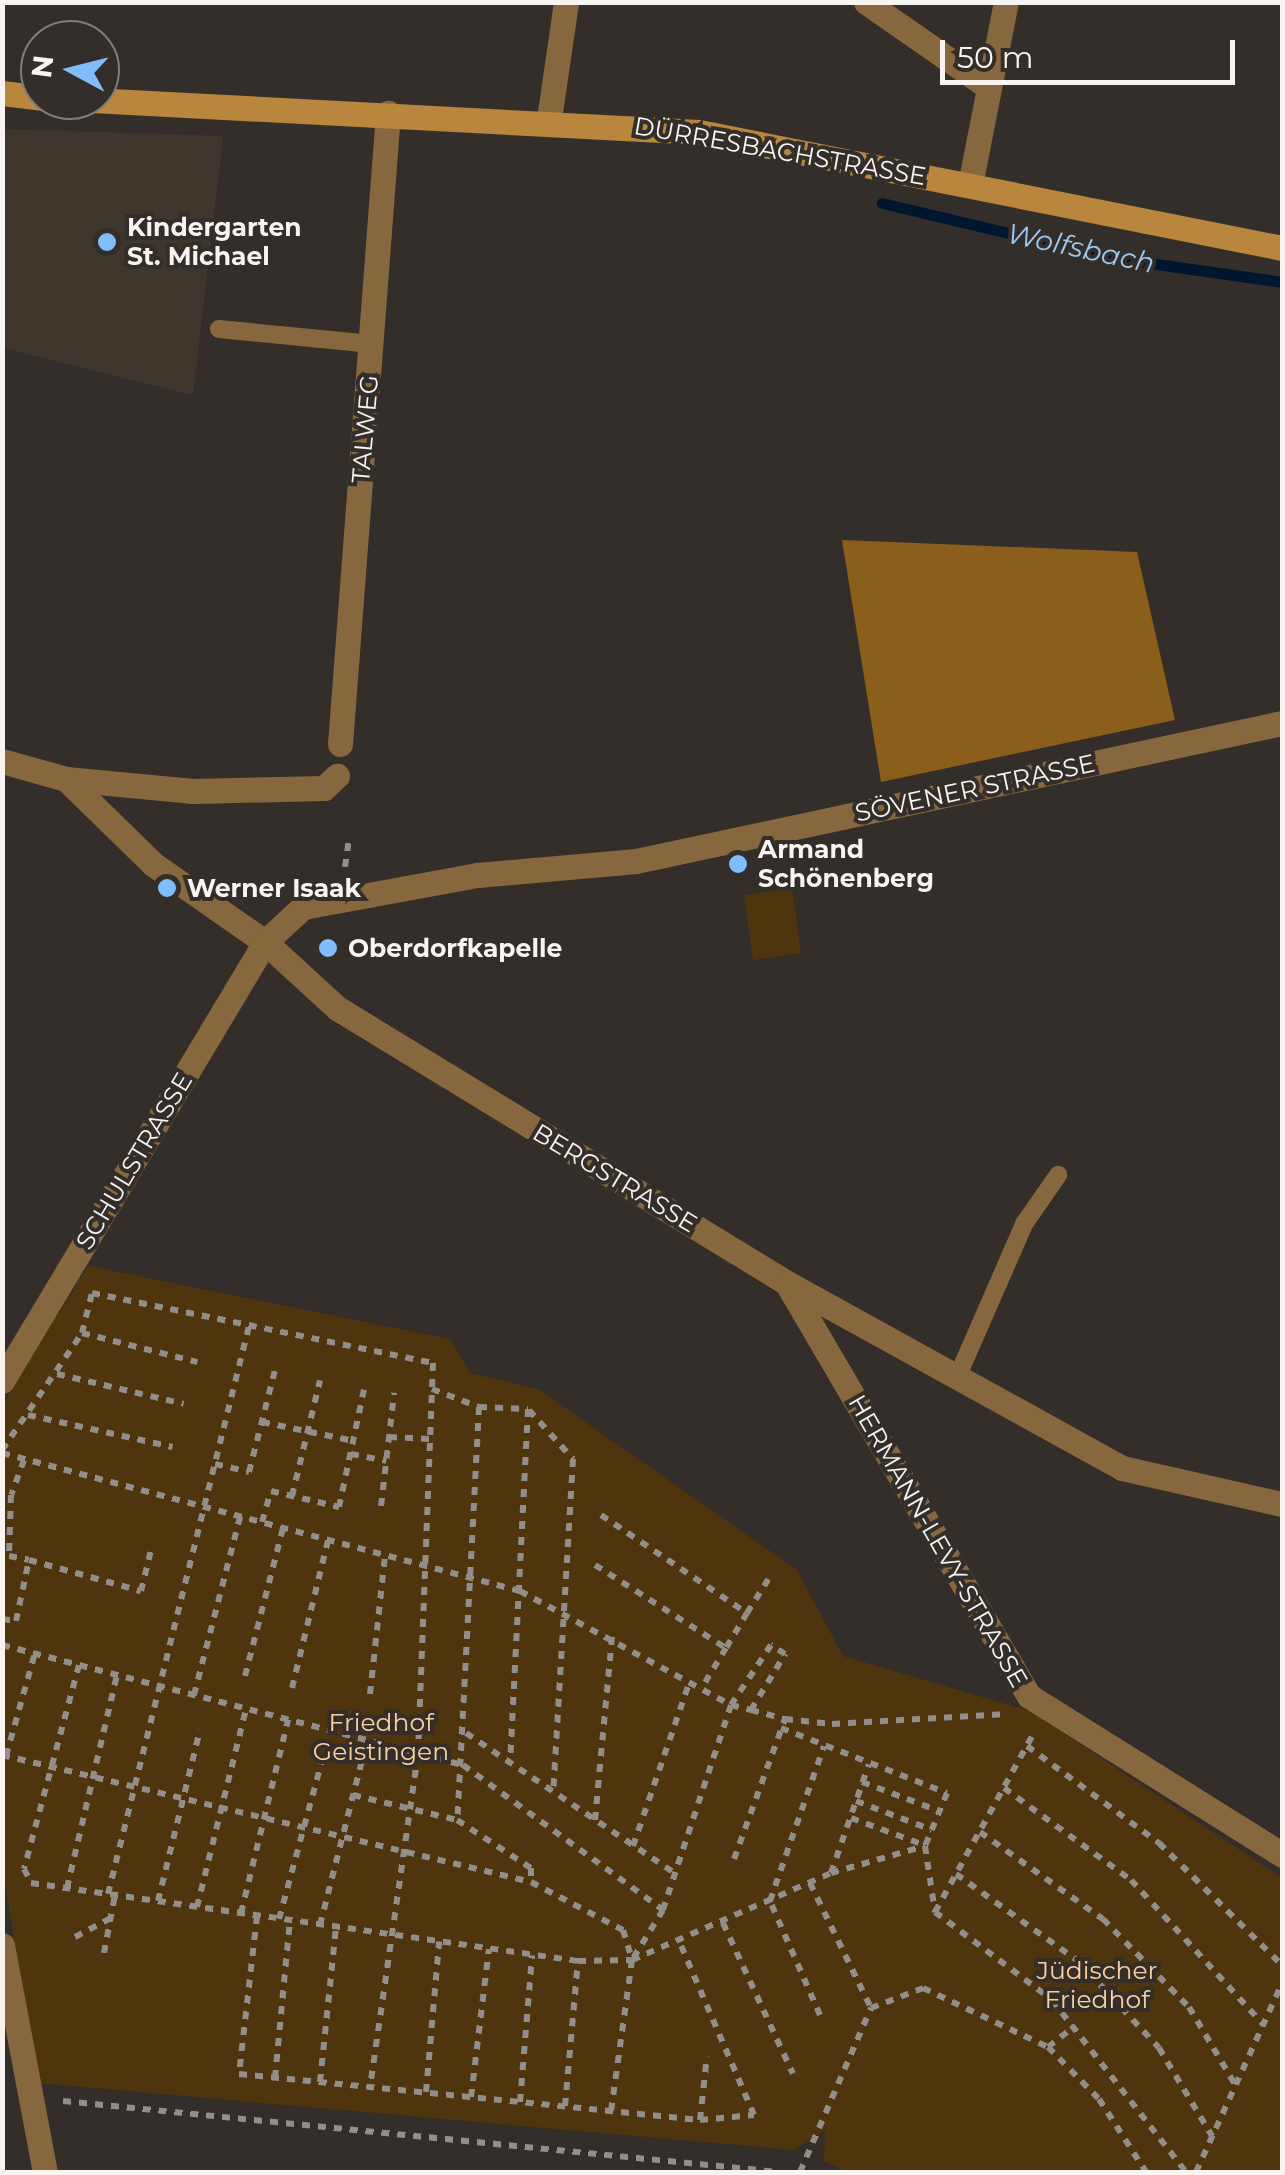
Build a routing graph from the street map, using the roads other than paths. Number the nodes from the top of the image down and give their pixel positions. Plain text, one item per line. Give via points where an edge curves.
1 (566, 2) edge
2 (866, 2) edge
3 (1006, 2) edge
4 (984, 84) junction
5 (120, 101) edge
6 (388, 113) junction
7 (549, 119) junction
8 (970, 185) junction
9 (1282, 248) edge
10 (218, 328) dead end
11 (372, 344) junction
12 (1282, 722) edge
13 (340, 744) dead end
14 (2, 761) edge
15 (337, 776) dead end
16 (66, 779) junction
17 (266, 942) junction
18 (1058, 1176) dead end
19 (787, 1283) junction
20 (2, 1380) edge
21 (956, 1380) junction
22 (1282, 1504) edge
23 (1282, 1855) edge
24 (2, 1945) edge
25 (44, 2172) edge

1 - 7 street
2 - 4 street
3 - 4 street
4 - 8 street
5 - 6 main road, DÜRRESBACHSTRASSE
6 - 7 main road, DÜRRESBACHSTRASSE
6 - 11 street, TALWEG
7 - 8 main road, DÜRRESBACHSTRASSE via 698,132
8 - 9 main road, DÜRRESBACHSTRASSE
10 - 11 lane
11 - 13 street, TALWEG
12 - 17 street, SÖVENER STRASSE via 636,861 342,896 304,907
14 - 16 street, BERGSTRASSE
15 - 16 street via 324,788 193,790
16 - 17 street, BERGSTRASSE via 153,864
17 - 19 street, BERGSTRASSE via 337,1008
17 - 20 street, SCHULSTRASSE
18 - 21 lane via 1024,1224
19 - 21 street, BERGSTRASSE
19 - 23 street, HERMANN-LEVY-STRASSE via 1029,1696
21 - 22 street, BERGSTRASSE via 1122,1468
24 - 25 street

